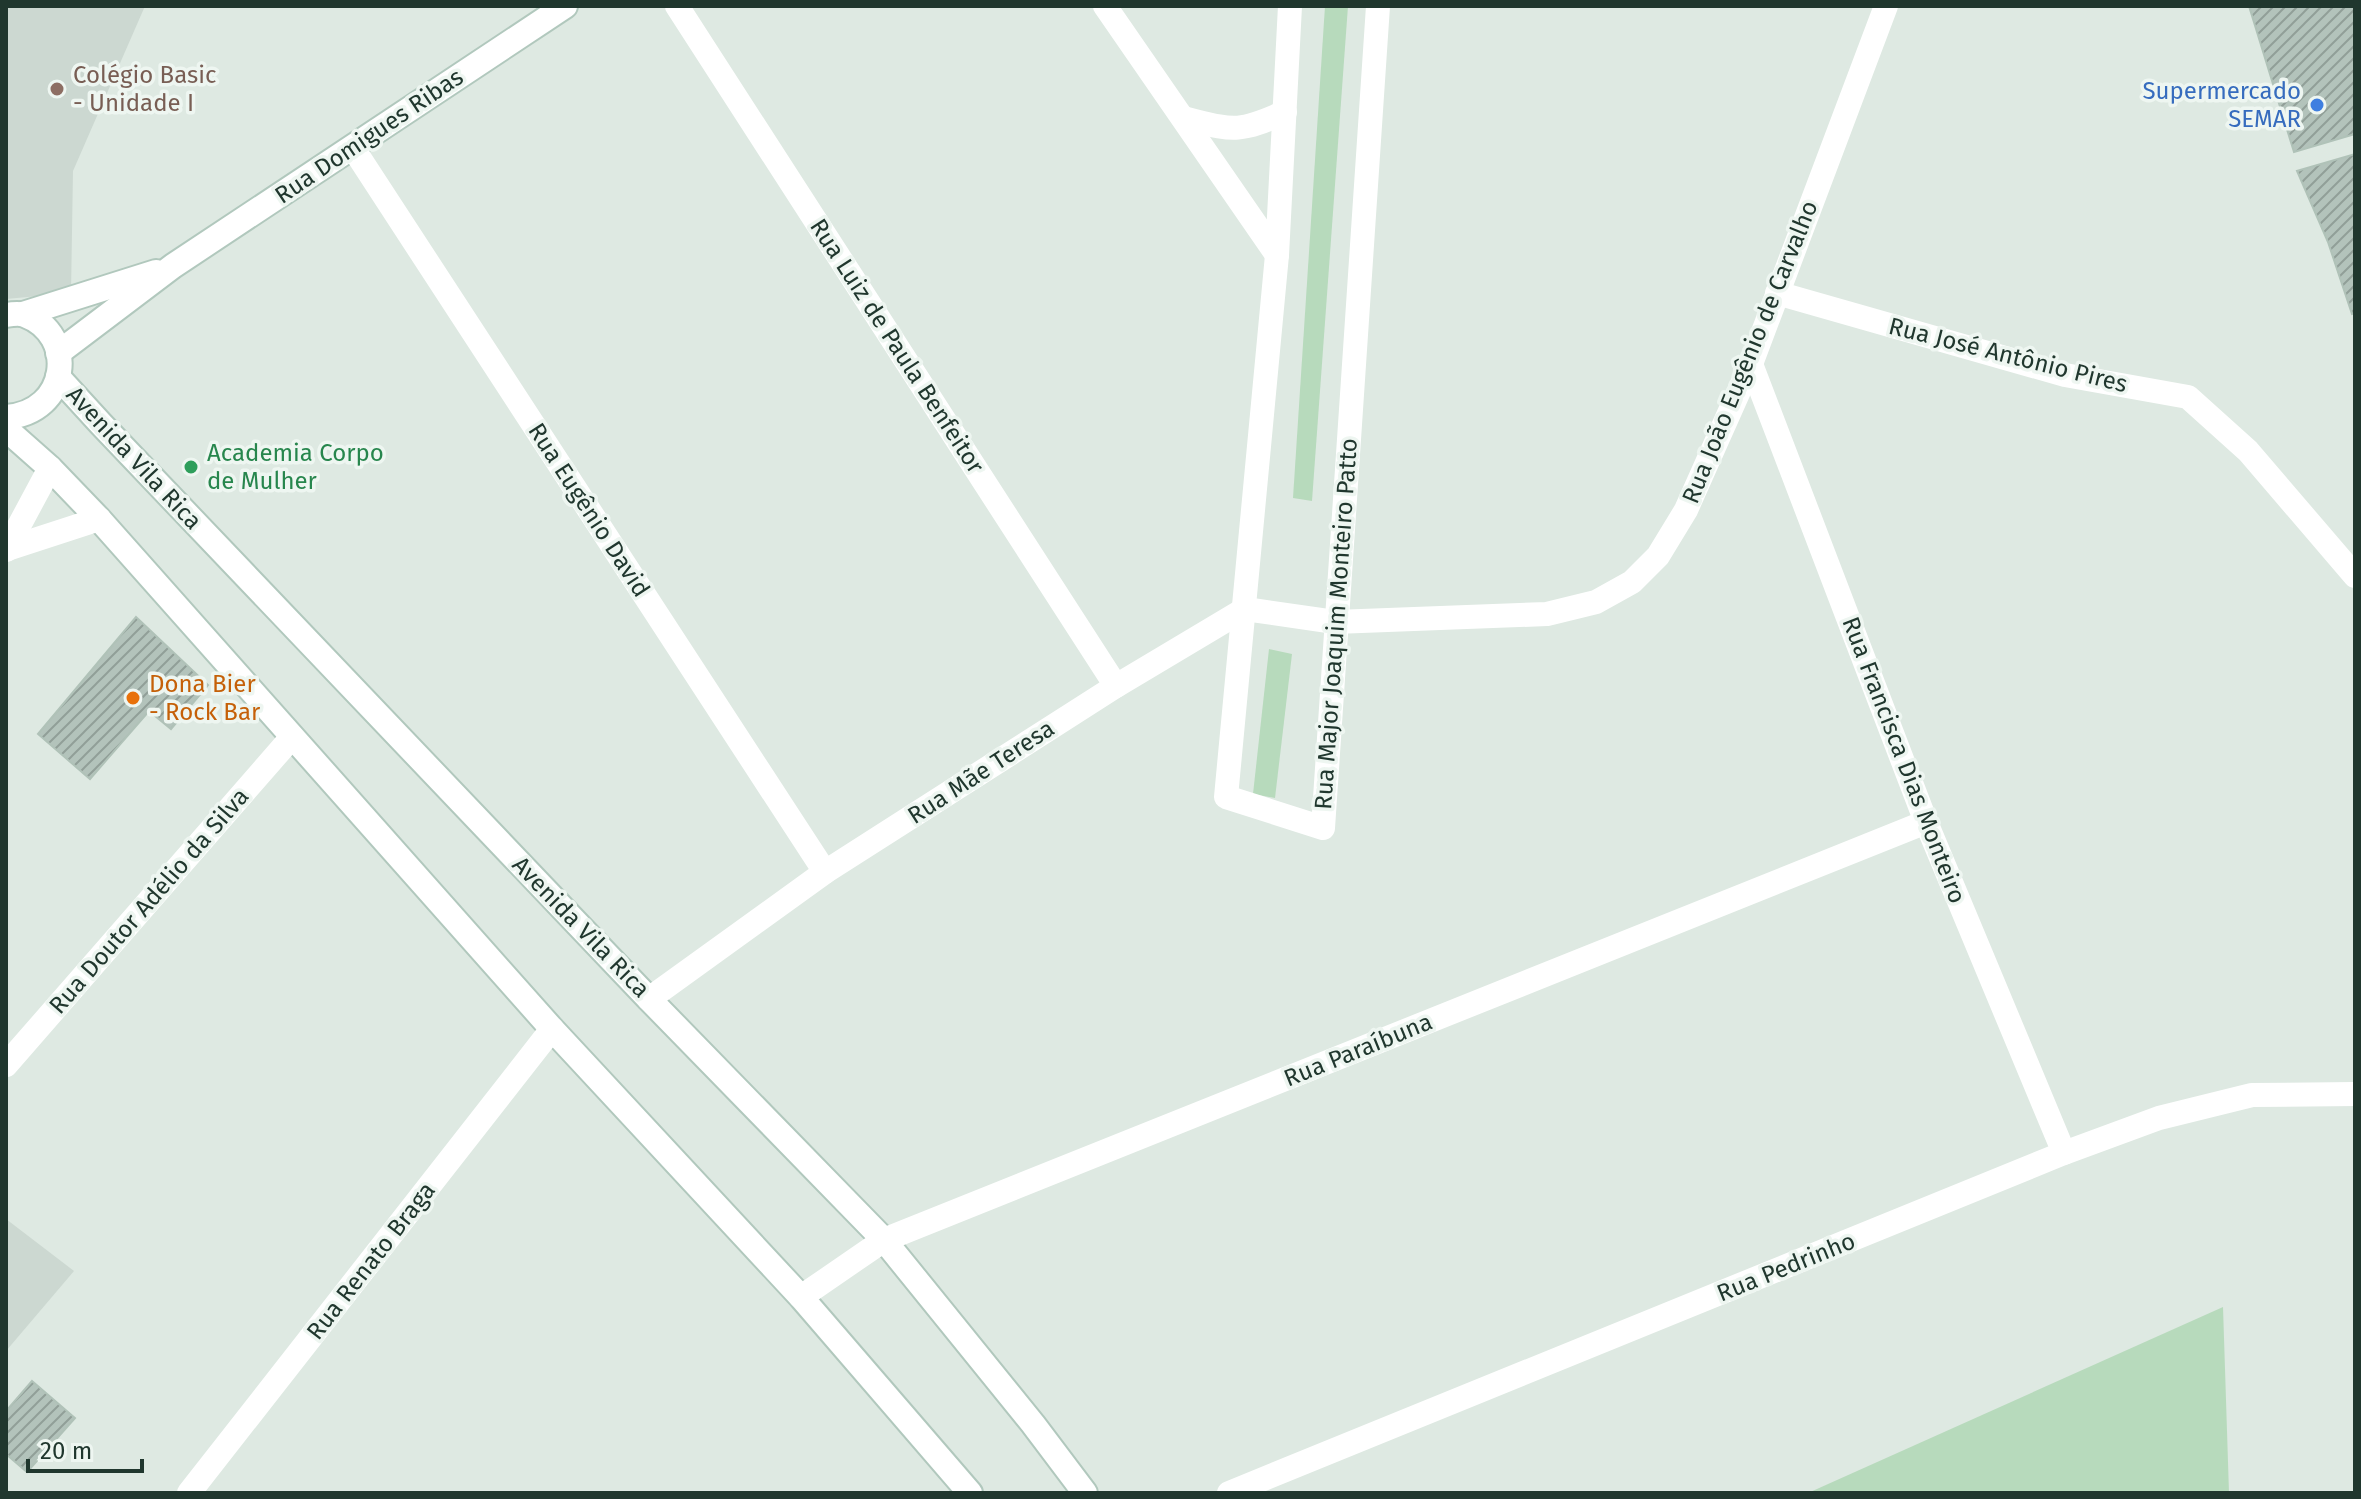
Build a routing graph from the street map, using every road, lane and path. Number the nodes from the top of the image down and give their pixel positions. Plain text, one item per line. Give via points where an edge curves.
1 (565, 6) edge
2 (677, 6) edge
3 (1105, 6) edge
4 (1290, 6) edge
5 (1378, 6) edge
6 (1886, 6) edge
7 (1285, 112) junction
8 (1183, 118) junction
9 (353, 148) junction
10 (1277, 255) junction
11 (173, 266) junction
12 (1777, 293) junction
13 (15, 314) edge
14 (1751, 364) junction
15 (58, 365) junction
16 (6, 417) edge
17 (6, 429) edge
18 (50, 468) junction
19 (99, 519) junction
20 (7, 550) edge
21 (2355, 576) edge
22 (1245, 609) junction
23 (1335, 622) junction
24 (1116, 686) junction
25 (292, 737) junction
26 (1926, 822) junction
27 (825, 872) junction
28 (649, 999) junction
29 (552, 1029) junction
30 (6, 1065) edge
31 (2355, 1094) edge
32 (2064, 1153) junction
33 (884, 1240) junction
34 (801, 1297) junction
35 (189, 1493) edge
36 (970, 1493) edge
37 (1085, 1493) edge
38 (1229, 1493) edge

1 - 9 street, Rua Domigues Ribas
2 - 24 street, Rua Luiz de Paula Benfeitor
3 - 8 street
4 - 7 street, Rua Major Joaquim Monteiro Patto
5 - 23 street, Rua Major Joaquim Monteiro Patto
6 - 12 street, Rua João Eugênio de Carvalho
7 - 8 street via 1231,130
7 - 10 street, Rua Major Joaquim Monteiro Patto
8 - 10 street
9 - 11 street, Rua Domigues Ribas
9 - 27 street, Rua Eugênio David
10 - 22 street, Rua Major Joaquim Monteiro Patto
11 - 13 street, Rua Domigues Ribas
11 - 15 street, Rua Domigues Ribas via 91,330
12 - 14 street, Rua João Eugênio de Carvalho
12 - 21 street, Rua José Antônio Pires via 2065,375 2188,397 2248,451
13 - 15 street, Avenida Vila Rica via 42,326 53,338
14 - 23 street, Rua João Eugênio de Carvalho via 1686,510 1658,556 1632,582 1596,602 1547,614
14 - 26 street, Rua Francisca Dias Monteiro
15 - 16 street, Avenida Vila Rica via 53,391 44,403 32,412
15 - 28 street, Avenida Vila Rica via 101,424
17 - 18 street
18 - 19 street
18 - 20 street
19 - 20 street
19 - 25 street
22 - 23 street
22 - 23 street, Rua Major Joaquim Monteiro Patto via 1226,797 1323,828
22 - 24 street, Rua Mãe Teresa
24 - 27 street, Rua Mãe Teresa
25 - 29 street
25 - 30 street, Rua Doutor Adélio da Silva
26 - 32 street, Rua Francisca Dias Monteiro
26 - 33 street, Rua Paraíbuna
27 - 28 street, Rua Mãe Teresa
28 - 33 street, Avenida Vila Rica
29 - 34 street
29 - 35 street, Rua Renato Braga
31 - 32 street, Rua Pedrinho via 2252,1095 2159,1118
32 - 38 street, Rua Pedrinho
33 - 34 street, Rua Paraíbuna
33 - 37 street, Avenida Vila Rica
34 - 36 street

